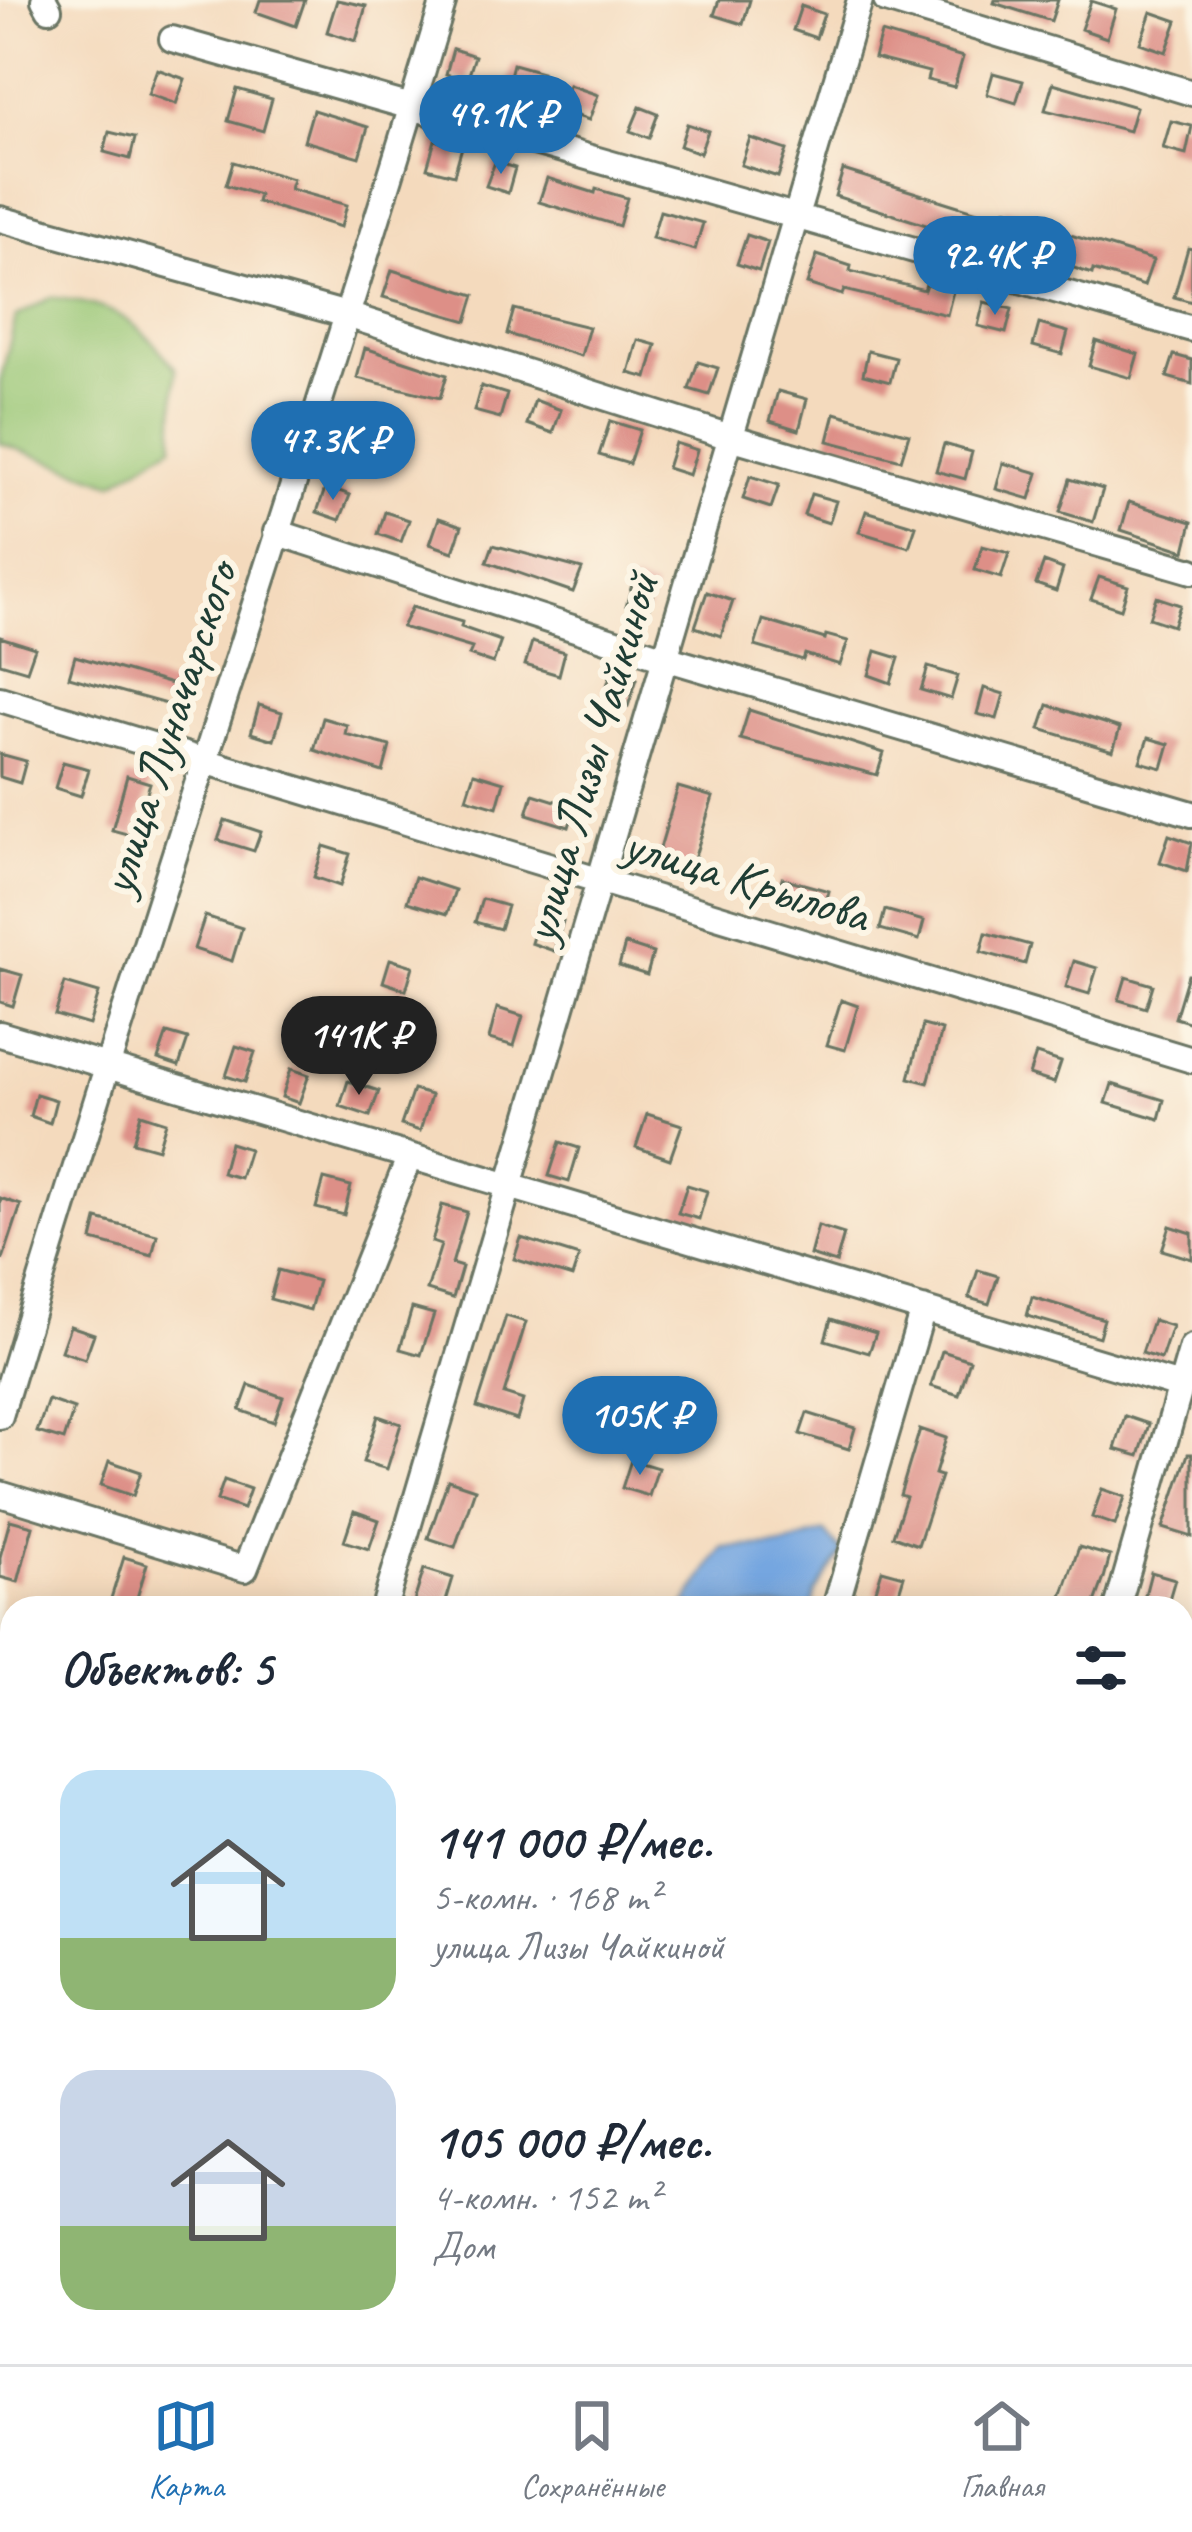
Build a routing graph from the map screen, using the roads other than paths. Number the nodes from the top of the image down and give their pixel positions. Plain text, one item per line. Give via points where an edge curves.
1 (444, 0) edge
2 (860, 0) edge
3 (886, 0) edge
4 (172, 39) dead end
5 (1192, 93) edge
6 (411, 108) junction
7 (796, 214) junction
8 (0, 219) edge
9 (347, 314) junction
10 (1192, 329) edge
11 (730, 437) junction
12 (277, 532) junction
13 (1192, 571) edge
14 (665, 658) junction
15 (0, 699) edge
16 (202, 760) junction
17 (1192, 814) edge
18 (599, 880) junction
19 (0, 1034) edge
20 (1192, 1060) edge
21 (108, 1066) junction
22 (409, 1158) junction
23 (508, 1189) junction
24 (923, 1309) junction
25 (1192, 1347) edge
26 (6, 1372) edge
27 (1180, 1386) junction
28 (0, 1416) edge
29 (0, 1494) edge
30 (388, 1596) edge
31 (839, 1596) edge
32 (1120, 1596) edge

1 - 6 street, улица Луначарского
2 - 7 street, улица Лизы Чайкиной
3 - 5 street
4 - 6 street
6 - 7 street
6 - 9 street, улица Луначарского
7 - 10 street
7 - 11 street, улица Лизы Чайкиной
8 - 9 street
9 - 11 street
9 - 12 street, улица Луначарского
11 - 13 street
11 - 14 street, улица Лизы Чайкиной
12 - 14 street
12 - 16 street, улица Луначарского
14 - 17 street
14 - 18 street, улица Лизы Чайкиной
15 - 16 street, улица Крылова
16 - 18 street, улица Крылова
16 - 21 street, улица Луначарского
18 - 20 street, улица Крылова
18 - 23 street, улица Лизы Чайкиной
19 - 21 street
21 - 22 street
21 - 26 street, улица Луначарского
22 - 23 street
22 - 29 street via 245,1569
23 - 24 street
23 - 30 street, улица Лизы Чайкиной
24 - 27 street
24 - 31 street
25 - 27 street
26 - 28 street, улица Луначарского
27 - 32 street

